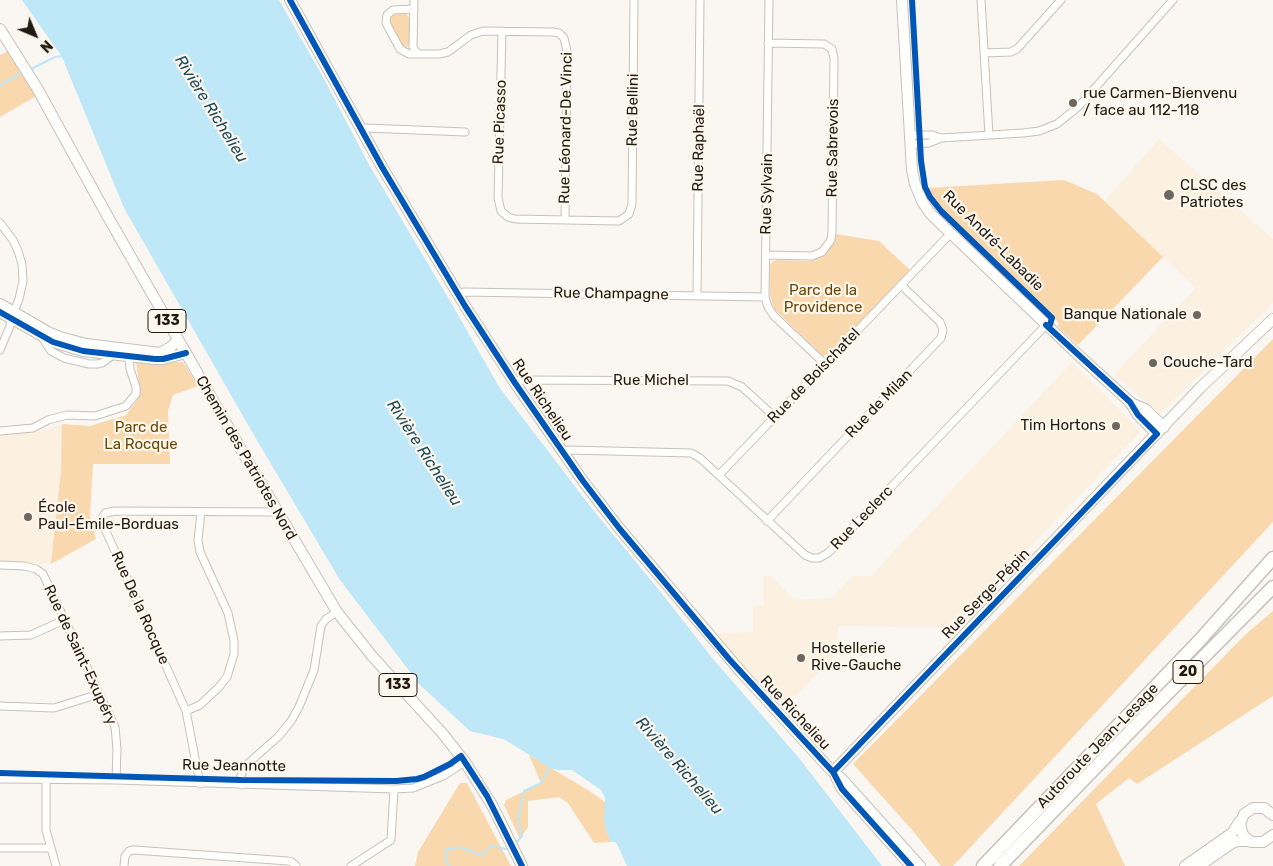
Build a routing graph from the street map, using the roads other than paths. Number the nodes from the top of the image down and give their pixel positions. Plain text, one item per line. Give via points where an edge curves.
1 (290, 0) edge
2 (414, 0) edge
3 (634, 0) edge
4 (700, 0) edge
5 (769, 0) edge
6 (902, 0) edge
7 (981, 0) edge
8 (1062, 0) edge
9 (1173, 0) edge
10 (414, 9) junction
11 (0, 29) edge
12 (502, 31) junction
13 (768, 43) junction
14 (984, 53) junction
15 (422, 54) junction
16 (361, 130) junction
17 (465, 132) dead end
18 (989, 134) junction
19 (910, 140) junction
20 (565, 220) junction
21 (0, 223) edge
22 (951, 234) junction
23 (766, 255) junction
24 (901, 285) junction
25 (458, 294) junction
26 (697, 296) junction
27 (765, 297) junction
28 (0, 304) edge
29 (0, 312) edge
30 (12, 315) junction
31 (1273, 319) edge
32 (1046, 325) junction
33 (178, 340) junction
34 (0, 350) edge
35 (129, 353) junction
36 (186, 353) junction
37 (825, 364) junction
38 (515, 382) junction
39 (775, 417) junction
40 (1160, 430) junction
41 (0, 431) edge
42 (563, 452) junction
43 (719, 476) junction
44 (201, 512) junction
45 (277, 512) junction
46 (767, 521) junction
47 (1273, 558) edge
48 (0, 565) edge
49 (1273, 589) edge
50 (337, 612) junction
51 (64, 620) junction
52 (0, 636) edge
53 (99, 694) junction
54 (0, 706) edge
55 (186, 711) junction
56 (1111, 741) junction
57 (465, 762) junction
58 (833, 772) junction
59 (0, 779) edge
60 (46, 779) junction
61 (116, 780) junction
62 (200, 784) junction
63 (242, 785) junction
64 (394, 789) junction
65 (1271, 811) edge
66 (1240, 821) junction
67 (1273, 835) edge
68 (1249, 841) junction
69 (0, 848) edge
70 (51, 848) junction
71 (56, 866) edge
72 (124, 866) edge
73 (296, 866) edge
74 (351, 866) edge
75 (522, 866) edge
76 (911, 866) edge
77 (920, 866) edge
78 (983, 866) edge
79 (1000, 866) edge
80 (1186, 866) edge
81 (1199, 866) edge

1 - 16 main road, Rue Richelieu
2 - 10 street
3 - 20 street, Rue Bellini via 630,212 614,221
4 - 26 street, Rue Raphaël
5 - 13 street, Rue Sylvain
6 - 19 main road, Rue André-Labadie
7 - 14 street
8 - 14 street via 1017,49
9 - 18 street via 1067,117 1039,130
10 - 15 street via 413,47
10 - 15 street via 393,10 387,15 386,23 402,51
11 - 33 main road, Chemin des Patriotes Nord / 133 via 37,88
12 - 15 street via 477,32 448,52
12 - 20 street, Rue Léonard-De Vinci via 553,32 564,38 567,48
12 - 20 street, Rue Picasso via 498,206 508,217 516,219
13 - 23 street, Rue Sylvain
13 - 23 street, Rue Sabrevois via 824,44 832,49 834,59 830,240 824,250 814,256
14 - 18 street
16 - 17 street
16 - 25 main road, Rue Richelieu
18 - 19 street via 941,138 929,143
19 - 22 main road, Rue André-Labadie via 914,179 920,197 929,212
21 - 30 street via 13,240 22,264 21,290
22 - 24 street, Rue de Boischatel
22 - 32 main road, Rue André-Labadie
23 - 27 street, Rue Sylvain
24 - 37 street, Rue de Boischatel
24 - 46 street, Rue de Milan via 940,322 941,338
25 - 26 street, Rue Champagne
25 - 38 main road, Rue Richelieu
26 - 27 street, Rue Champagne
27 - 37 street, Rue Sylvain via 774,316
28 - 30 main road
29 - 30 main road
30 - 34 street
30 - 35 main road via 60,337
30 - 35 main road via 42,337 67,347 113,355
31 - 40 main road, Rue Serge-Pépin
32 - 40 main road, Rue André-Labadie via 1130,402 1138,415
32 - 46 street, Rue Leclerc via 824,556 814,558 805,555
33 - 35 main road via 160,353
33 - 36 main road, Chemin des Patriotes Nord / 133
35 - 36 main road via 163,359
35 - 41 street via 136,394 126,406 95,416 67,415 32,428
36 - 45 main road, Chemin des Patriotes Nord / 133
37 - 39 street, Rue de Boischatel
38 - 39 street, Rue Michel via 728,381 742,387
38 - 42 main road, Rue Richelieu
39 - 43 street, Rue de Boischatel
40 - 58 main road, Rue Serge-Pépin
42 - 43 street, Rue Leclerc via 688,452 698,456
42 - 58 main road, Rue Richelieu via 610,516 730,659
43 - 46 street, Rue Leclerc
44 - 45 street, Rue De la Rocque
44 - 55 street via 200,552 228,613 234,654 223,682 200,705
44 - 55 street, Rue De la Rocque via 115,511 105,513 101,520
45 - 50 main road, Chemin des Patriotes Nord / 133
47 - 56 highway, Autoroute Jean-Lesage / 20
48 - 51 street, Rue de Saint-Exupéry via 24,566 43,574
49 - 56 highway, Autoroute Jean-Lesage / 20
50 - 57 main road, Chemin des Patriotes Nord / 133
50 - 63 street via 321,626 314,670 299,707 279,736 244,767
51 - 52 street via 31,635
51 - 53 street, Rue de Saint-Exupéry
53 - 54 street via 54,708
53 - 61 street, Rue de Saint-Exupéry via 115,726
55 - 62 street, Rue De la Rocque
56 - 78 highway, Autoroute Jean-Lesage / 20
56 - 79 highway, Autoroute Jean-Lesage / 20
57 - 64 street, Rue Jeannotte via 443,776 413,788
57 - 75 main road, Chemin des Patriotes Nord / 133 via 483,789
58 - 76 main road, Rue Richelieu via 842,789
58 - 77 main road, Rue Richelieu via 842,778
59 - 60 street, Rue Jeannotte
60 - 61 street, Rue Jeannotte
60 - 70 street via 46,830
61 - 62 street, Rue Jeannotte
62 - 63 street, Rue Jeannotte
63 - 64 street, Rue Jeannotte
64 - 74 street via 391,840
65 - 66 main road via 1259,807 1251,809
66 - 68 main road via 1241,832
66 - 80 main road via 1232,833
67 - 68 main road via 1263,842
68 - 81 main road via 1232,843
69 - 70 street
70 - 71 street
72 - 73 street via 125,856 134,850 288,861

